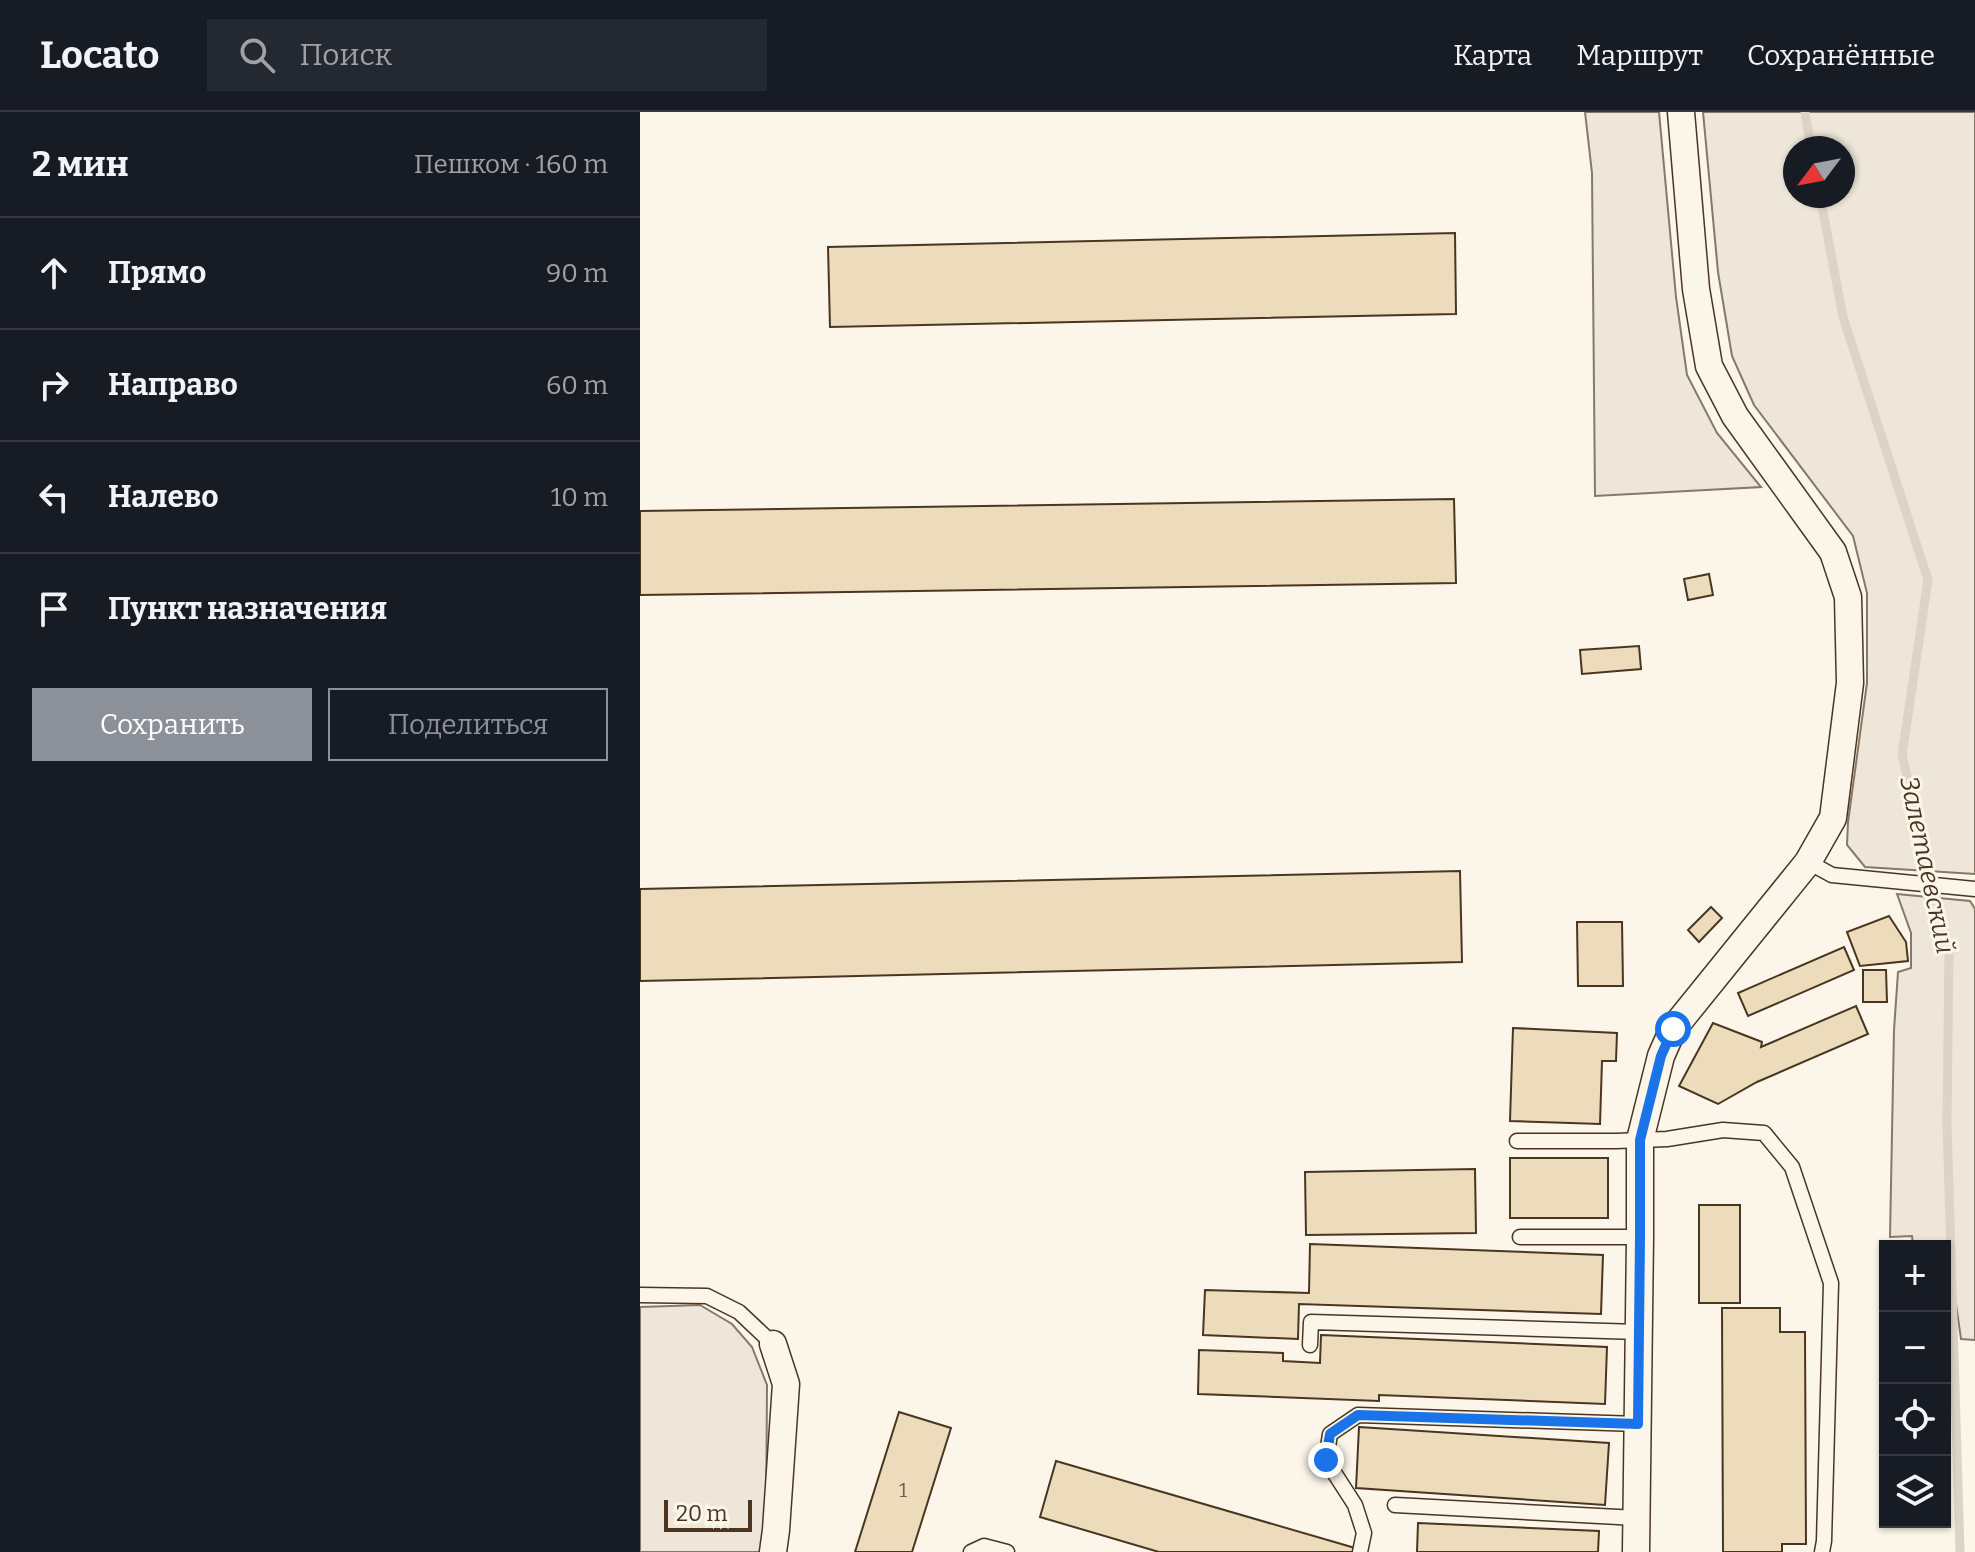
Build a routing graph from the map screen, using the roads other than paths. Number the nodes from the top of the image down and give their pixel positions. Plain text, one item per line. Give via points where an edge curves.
1 (1681, 112) edge
2 (1808, 862) junction
3 (1975, 889) edge
4 (1640, 1140) junction
5 (1517, 1141) dead end
6 (1520, 1237) dead end
7 (1640, 1237) junction
8 (640, 1295) edge
9 (1639, 1332) junction
10 (773, 1344) joint
11 (1310, 1345) dead end
12 (1638, 1424) junction
13 (1395, 1505) dead end
14 (1637, 1518) junction
15 (773, 1552) edge
16 (971, 1552) edge
17 (1007, 1552) edge
18 (1360, 1552) edge
19 (1636, 1552) edge
20 (1822, 1552) edge

1 - 2 street via 1696,289 1709,366 1735,416 1833,552 1848,597 1850,683 1833,818
2 - 3 lane via 1832,875
2 - 4 street via 1673,1029
4 - 5 lane
4 - 7 street
4 - 20 lane via 1723,1130 1764,1133 1792,1167 1831,1283
6 - 7 lane
7 - 9 street
8 - 10 lane via 707,1296 739,1312
9 - 11 lane via 1311,1322
9 - 12 street
10 - 15 street via 786,1384
12 - 14 street
12 - 18 lane via 1358,1415 1330,1434 1326,1460 1355,1505 1364,1533
13 - 14 lane
14 - 19 street
16 - 17 lane via 984,1546

